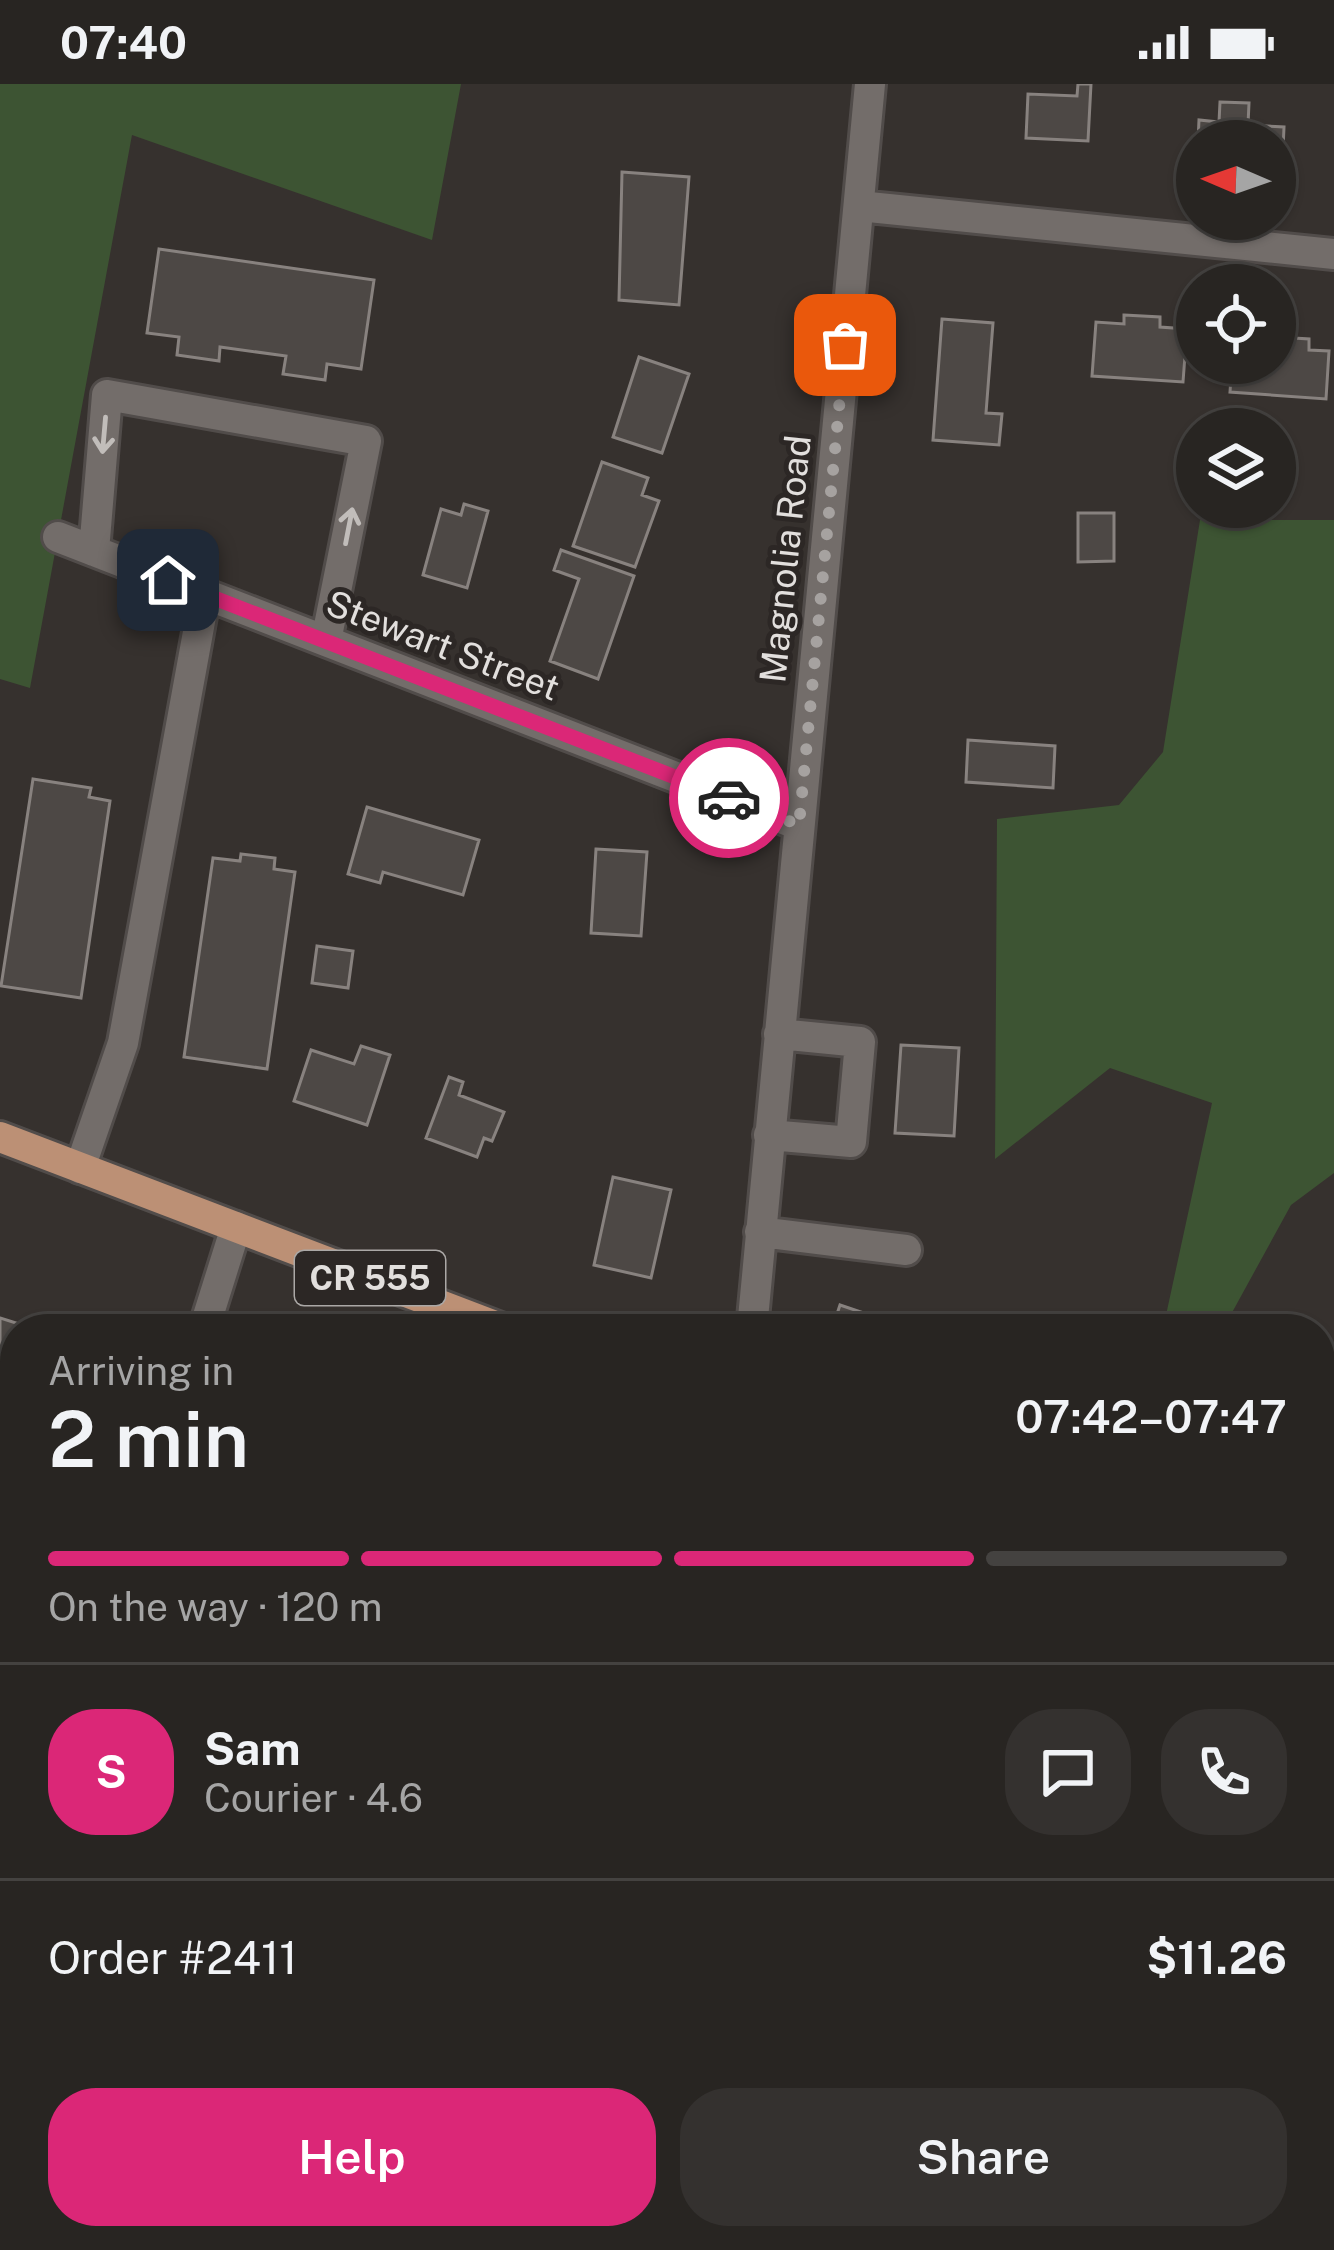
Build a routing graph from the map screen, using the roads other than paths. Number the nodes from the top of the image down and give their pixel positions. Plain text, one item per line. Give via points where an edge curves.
1 (870, 84) edge
2 (859, 206) junction
3 (1334, 254) edge
4 (58, 537) dead end
5 (94, 551) junction
6 (205, 594) junction
7 (326, 641) junction
8 (799, 825) junction
9 (779, 1034) junction
10 (770, 1136) junction
11 (0, 1137) edge
12 (80, 1168) junction
13 (236, 1227) junction
14 (760, 1232) junction
15 (906, 1250) dead end
16 (209, 1314) edge
17 (464, 1314) edge
18 (753, 1314) edge

1 - 2 street, Magnolia Road
2 - 3 street
2 - 8 street, Magnolia Road
4 - 5 street, Stewart Street
5 - 6 street, Stewart Street
7 -> 5 street via 366,441 107,395
6 - 7 street, Stewart Street
6 - 12 street via 123,1043
7 - 8 street, Stewart Street
8 - 9 street, Magnolia Road
9 - 10 street, Magnolia Road
9 - 10 street via 860,1042 850,1142
10 - 14 street, Magnolia Road
11 - 12 main road, CR 555
12 - 13 main road, CR 555
13 - 16 street
13 - 17 main road, CR 555
14 - 15 street
14 - 18 street, Magnolia Road

